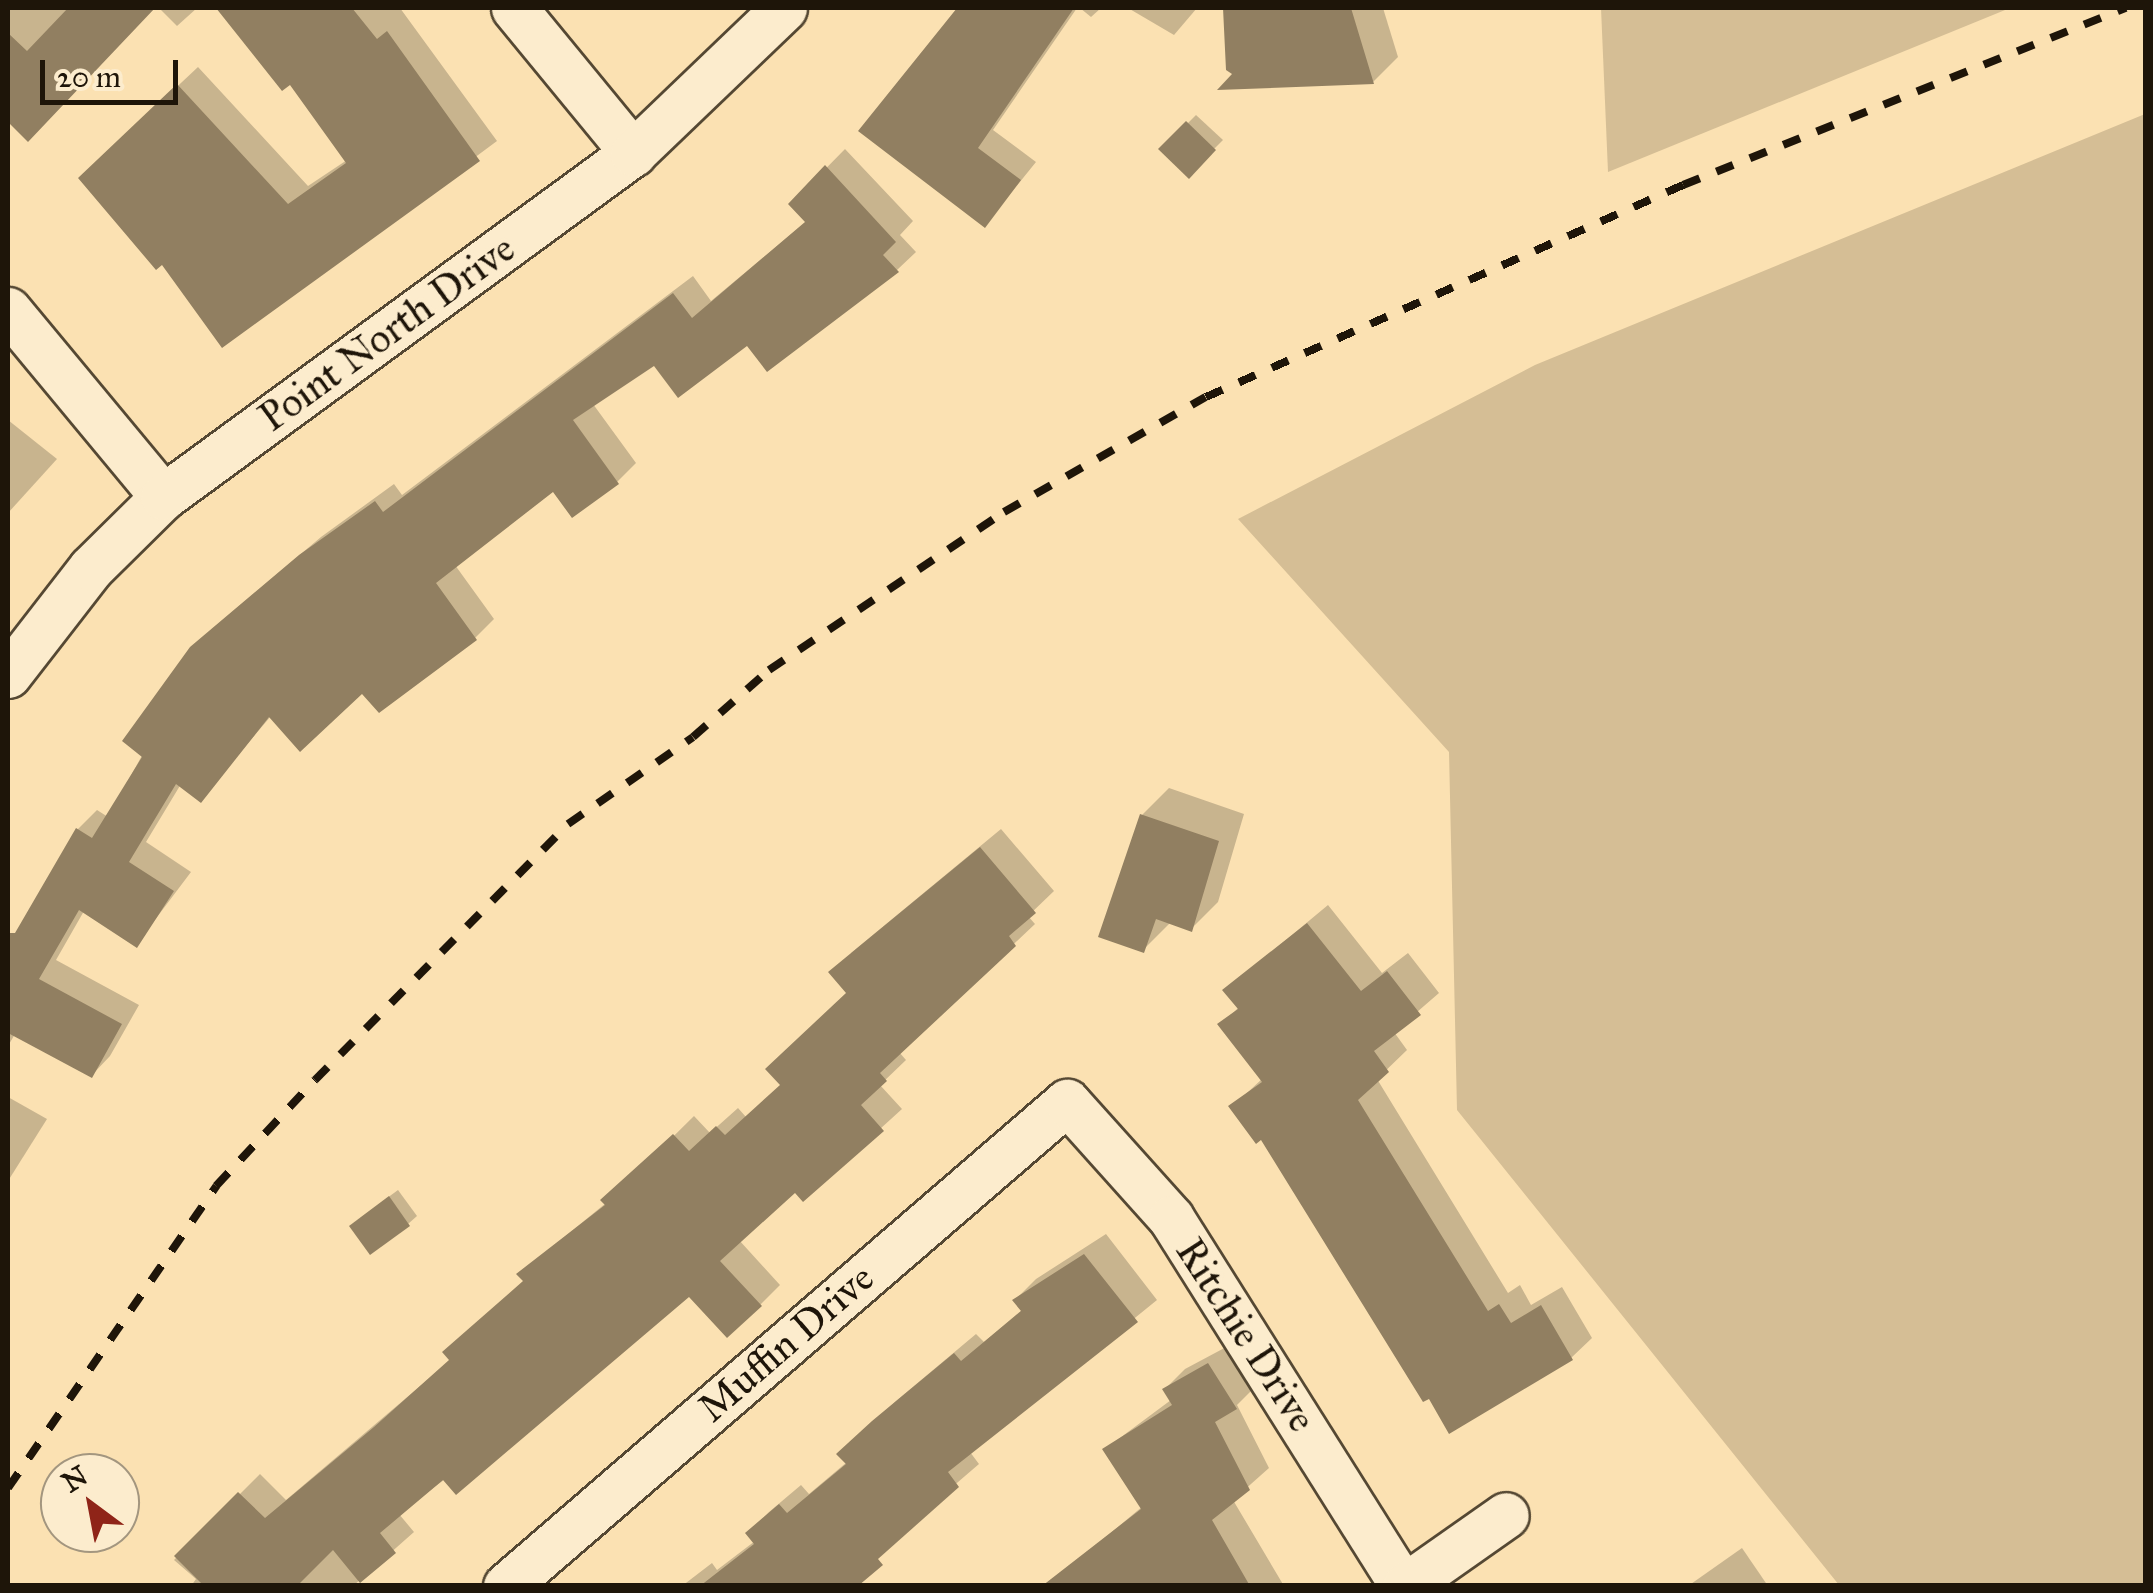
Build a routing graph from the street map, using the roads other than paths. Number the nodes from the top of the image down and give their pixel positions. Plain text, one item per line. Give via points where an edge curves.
1 (514, 8) edge
2 (784, 8) edge
3 (633, 152) junction
4 (8, 310) edge
5 (163, 497) junction
6 (8, 675) edge
7 (1067, 1102) joint
8 (1506, 1515) dead end
9 (506, 1586) edge
10 (1404, 1586) edge

1 - 3 street
2 - 3 street, Point North Drive
3 - 5 street, Point North Drive
4 - 5 street
5 - 6 street, Point North Drive via 92,568
7 - 9 street, Muffin Drive
7 - 10 street, Ritchie Drive via 1171,1218
8 - 10 street

